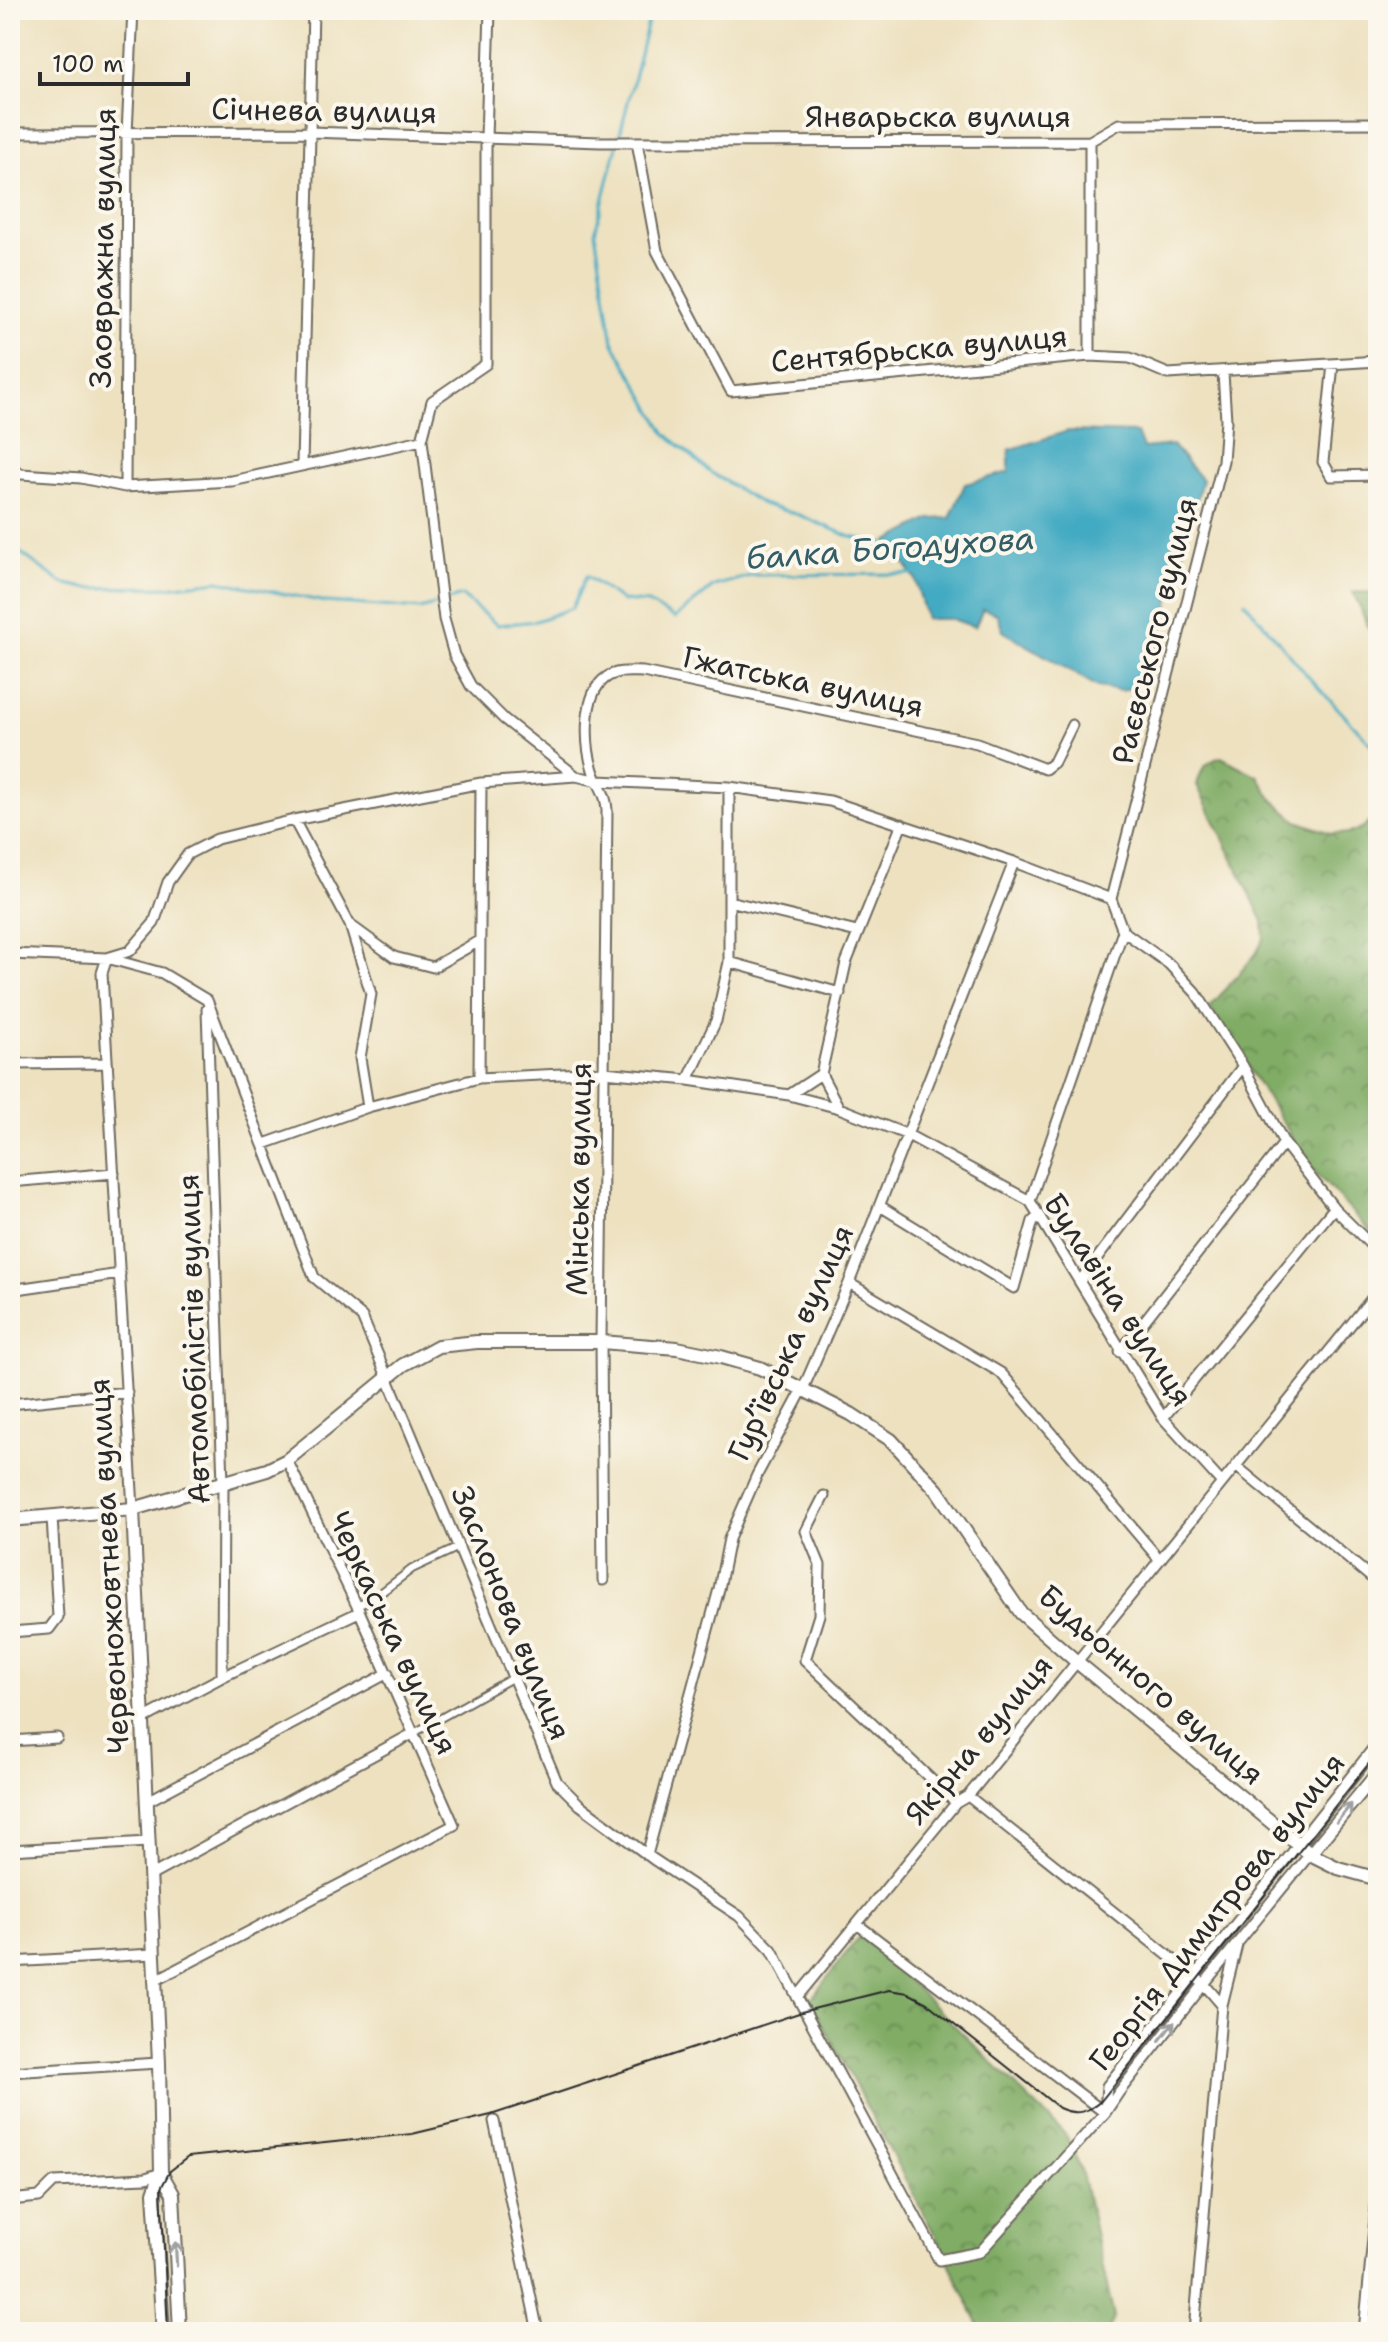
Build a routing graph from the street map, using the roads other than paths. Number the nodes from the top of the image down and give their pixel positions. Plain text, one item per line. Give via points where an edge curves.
1 (133, 10) edge
2 (313, 10) edge
3 (490, 10) edge
4 (1378, 123) edge
5 (310, 132) junction
6 (10, 133) edge
7 (127, 133) junction
8 (486, 138) junction
9 (1090, 141) junction
10 (637, 142) junction
11 (1090, 356) junction
12 (1378, 361) edge
13 (1333, 364) junction
14 (1223, 373) junction
15 (422, 440) junction
16 (302, 465) junction
17 (10, 467) edge
18 (1378, 475) edge
19 (125, 487) junction
20 (1072, 725) dead end
21 (576, 776) junction
22 (598, 781) junction
23 (481, 783) junction
24 (729, 787) junction
25 (294, 820) junction
26 (902, 824) junction
27 (1014, 862) junction
28 (1111, 899) junction
29 (729, 901) junction
30 (350, 925) junction
31 (1123, 931) junction
32 (857, 932) junction
33 (479, 941) junction
34 (10, 954) edge
35 (107, 958) junction
36 (729, 962) junction
37 (840, 993) junction
38 (207, 1000) junction
39 (107, 1063) junction
40 (10, 1064) edge
41 (1243, 1066) junction
42 (604, 1072) junction
43 (821, 1074) junction
44 (479, 1078) junction
45 (688, 1080) junction
46 (789, 1095) junction
47 (368, 1107) junction
48 (839, 1108) junction
49 (908, 1135) junction
50 (1284, 1143) junction
51 (264, 1144) junction
52 (114, 1173) junction
53 (10, 1182) edge
54 (1030, 1201) junction
55 (880, 1206) junction
56 (1334, 1208) junction
57 (1038, 1217) junction
58 (1378, 1252) edge
59 (120, 1274) junction
60 (1080, 1281) junction
61 (849, 1283) junction
62 (10, 1290) edge
63 (1378, 1291) edge
64 (601, 1342) junction
65 (1120, 1352) junction
66 (387, 1378) junction
67 (803, 1389) junction
68 (127, 1392) junction
69 (10, 1404) edge
70 (1163, 1418) junction
71 (287, 1460) junction
72 (1236, 1466) junction
73 (223, 1483) junction
74 (1222, 1483) junction
75 (824, 1496) dead end
76 (133, 1509) junction
77 (52, 1517) junction
78 (10, 1520) edge
79 (459, 1547) junction
80 (1159, 1559) junction
81 (603, 1580) dead end
82 (1378, 1583) edge
83 (358, 1609) junction
84 (10, 1632) edge
85 (1077, 1662) junction
86 (388, 1673) junction
87 (222, 1677) junction
88 (512, 1678) junction
89 (143, 1719) junction
90 (414, 1733) junction
91 (57, 1738) dead end
92 (10, 1741) edge
93 (1378, 1744) edge
94 (1378, 1772) edge
95 (968, 1796) junction
96 (146, 1802) junction
97 (956, 1803) junction
98 (148, 1842) junction
99 (1299, 1844) junction
100 (10, 1850) edge
101 (1310, 1854) junction
102 (647, 1855) junction
103 (150, 1876) junction
104 (1378, 1879) edge
105 (857, 1924) junction
106 (1238, 1941) junction
107 (153, 1954) junction
108 (10, 1962) edge
109 (1194, 1977) junction
110 (154, 1981) junction
111 (1204, 1984) junction
112 (797, 1997) junction
113 (1222, 2005) junction
114 (159, 2063) junction
115 (10, 2072) edge
116 (1105, 2113) junction
117 (494, 2121) dead end
118 (161, 2173) junction
119 (1378, 2186) edge
120 (10, 2200) edge
121 (939, 2260) joint
122 (163, 2332) edge
123 (180, 2332) edge
124 (538, 2332) edge
125 (1194, 2332) edge
126 (1364, 2332) edge

1 - 7 street, Заовражна вулиця
2 - 5 street
3 - 8 street
4 - 9 street, Январьска вулиця via 1119,124
5 - 7 street, Січнева вулиця
5 - 8 street, Січнева вулиця
5 - 16 street
6 - 7 street, Січнева вулиця
7 - 19 street, Заовражна вулиця
8 - 10 street, Січнева вулиця
8 - 15 street via 486,364 432,401
9 - 10 street, Январьска вулиця
9 - 11 street
10 - 11 street, Сентябрьска вулиця via 657,251 731,391
11 - 14 street, Сентябрьска вулиця via 1130,358 1168,374
12 - 13 street, Сентябрьска вулиця
13 - 14 street, Сентябрьска вулиця
13 - 18 street via 1323,462 1331,476
14 - 28 street, Раєвського вулиця via 1223,461
15 - 16 street
15 - 21 street via 444,619 454,655 471,686 504,719
16 - 19 street via 232,481
17 - 19 street via 21,474
20 - 22 street, Гжатська вулиця via 1054,762 1045,769 977,743 643,672 620,672 598,684 587,712 592,770
21 - 22 street
21 - 23 street
22 - 24 street
22 - 42 street, Мінська вулиця via 607,810
23 - 25 street
23 - 33 street
24 - 26 street via 830,801
24 - 29 street
25 - 30 street
25 - 35 street via 217,839 188,854 168,882 154,923 130,951
26 - 27 street
26 - 32 street
27 - 28 street
27 - 49 street, Гур’ївська вулиця
28 - 31 street
29 - 32 street
29 - 36 street
30 - 33 street via 394,957 433,967
30 - 47 street via 371,994 360,1058
31 - 41 street via 1169,964 1196,993
31 - 54 street
32 - 37 street
33 - 44 street
34 - 35 street
35 - 38 street via 162,973
35 - 39 street, Червоножовтнева вулиця via 102,973
36 - 37 street
36 - 45 street via 716,1021
37 - 43 street
38 - 51 street, Заслонова вулиця
38 - 73 street, Автомобілістів вулиця
39 - 40 street
39 - 52 street, Червоножовтнева вулиця
41 - 50 street
41 - 60 street
42 - 44 street, Булавіна вулиця
42 - 45 street, Булавіна вулиця
42 - 64 street, Мінська вулиця
43 - 46 street
43 - 48 street
44 - 47 street, Булавіна вулиця
45 - 46 street, Булавіна вулиця
46 - 48 street, Булавіна вулиця
47 - 51 street, Булавіна вулиця
48 - 49 street, Булавіна вулиця
49 - 54 street, Булавіна вулиця
49 - 55 street, Гур’ївська вулиця
50 - 56 street
50 - 65 street
51 - 66 street, Заслонова вулиця via 314,1277 362,1317
52 - 53 street
52 - 59 street, Червоножовтнева вулиця
54 - 57 street, Булавіна вулиця
55 - 57 street via 1014,1288
55 - 61 street, Гур’ївська вулиця
56 - 58 street
56 - 70 street
57 - 60 street, Булавіна вулиця
59 - 62 street
59 - 68 street, Червоножовтнева вулиця
60 - 65 street, Булавіна вулиця
61 - 67 street, Гур’ївська вулиця
61 - 80 street via 1001,1373
63 - 72 street, Якірна вулиця
64 - 66 main road, Будьонного вулиця via 438,1346
64 - 67 main road, Будьонного вулиця via 721,1357
64 - 81 street, Мінська вулиця
65 - 70 street, Булавіна вулиця
66 - 71 main road, Будьонного вулиця
66 - 79 street, Заслонова вулиця
67 - 85 main road, Будьонного вулиця via 891,1440 937,1490 1021,1613
67 - 102 street, Гур’ївська вулиця via 729,1539
68 - 69 street
68 - 76 street, Червоножовтнева вулиця
70 - 74 street, Булавіна вулиця
71 - 73 main road, Будьонного вулиця
71 - 83 street, Черкаська вулиця
72 - 74 street, Якірна вулиця
72 - 82 street
73 - 76 main road, Будьонного вулиця
73 - 87 street, Автомобілістів вулиця
74 - 80 street, Якірна вулиця
75 - 97 street via 806,1531 820,1565 819,1615 805,1660
76 - 77 main road, Будьонного вулиця
76 - 89 main road, Червоножовтнева вулиця
77 - 78 main road, Будьонного вулиця
77 - 84 street via 58,1617 49,1629
79 - 83 street via 412,1569
79 - 88 street, Заслонова вулиця
80 - 85 street, Якірна вулиця
83 - 86 street, Черкаська вулиця
83 - 87 street
85 - 95 street, Якірна вулиця
85 - 99 main road, Будьонного вулиця
86 - 90 street, Черкаська вулиця
86 - 96 street
87 - 89 street
88 - 90 street
88 - 102 street, Заслонова вулиця via 557,1782
89 - 96 main road, Червоножовтнева вулиця
90 - 103 street
90 - 110 street, Черкаська вулиця via 454,1825
91 - 92 street
93 - 99 street, Георгія Димитрова вулиця
101 -> 94 street, Георгія Димитрова вулиця
95 - 97 street, Якірна вулиця
95 - 109 street
96 - 98 main road, Червоножовтнева вулиця
97 - 105 street, Якірна вулиця
98 - 100 street
98 - 103 main road, Червоножовтнева вулиця
99 - 101 main road, Будьонного вулиця
99 - 109 street, Георгія Димитрова вулиця
101 - 104 main road, Будьонного вулиця
101 - 106 street, Георгія Димитрова вулиця
102 - 112 street, Заслонова вулиця via 739,1916 772,1950
103 - 107 main road, Червоножовтнева вулиця
105 - 112 street, Якірна вулиця
105 - 116 street
106 - 111 street, Георгія Димитрова вулиця
106 - 113 street, Георгія Димитрова вулиця
107 - 108 street
107 - 110 main road, Червоножовтнева вулиця
109 - 111 street
109 - 116 street, Георгія Димитрова вулиця via 1107,2086
110 - 114 main road, Червоножовтнева вулиця
111 - 113 street, Георгія Димитрова вулиця
116 -> 111 street, Георгія Димитрова вулиця
112 - 121 street, Заслонова вулиця
113 - 125 street, Георгія Димитрова вулиця
114 - 115 street
114 - 118 main road, Червоножовтнева вулиця
116 - 121 street, Георгія Димитрова вулиця via 980,2252
117 - 124 street
118 - 120 street via 54,2182 39,2197
118 - 122 main road, Червоножовтнева вулиця via 154,2193
123 -> 118 main road, Червоножовтнева вулиця via 173,2194
119 - 126 street

